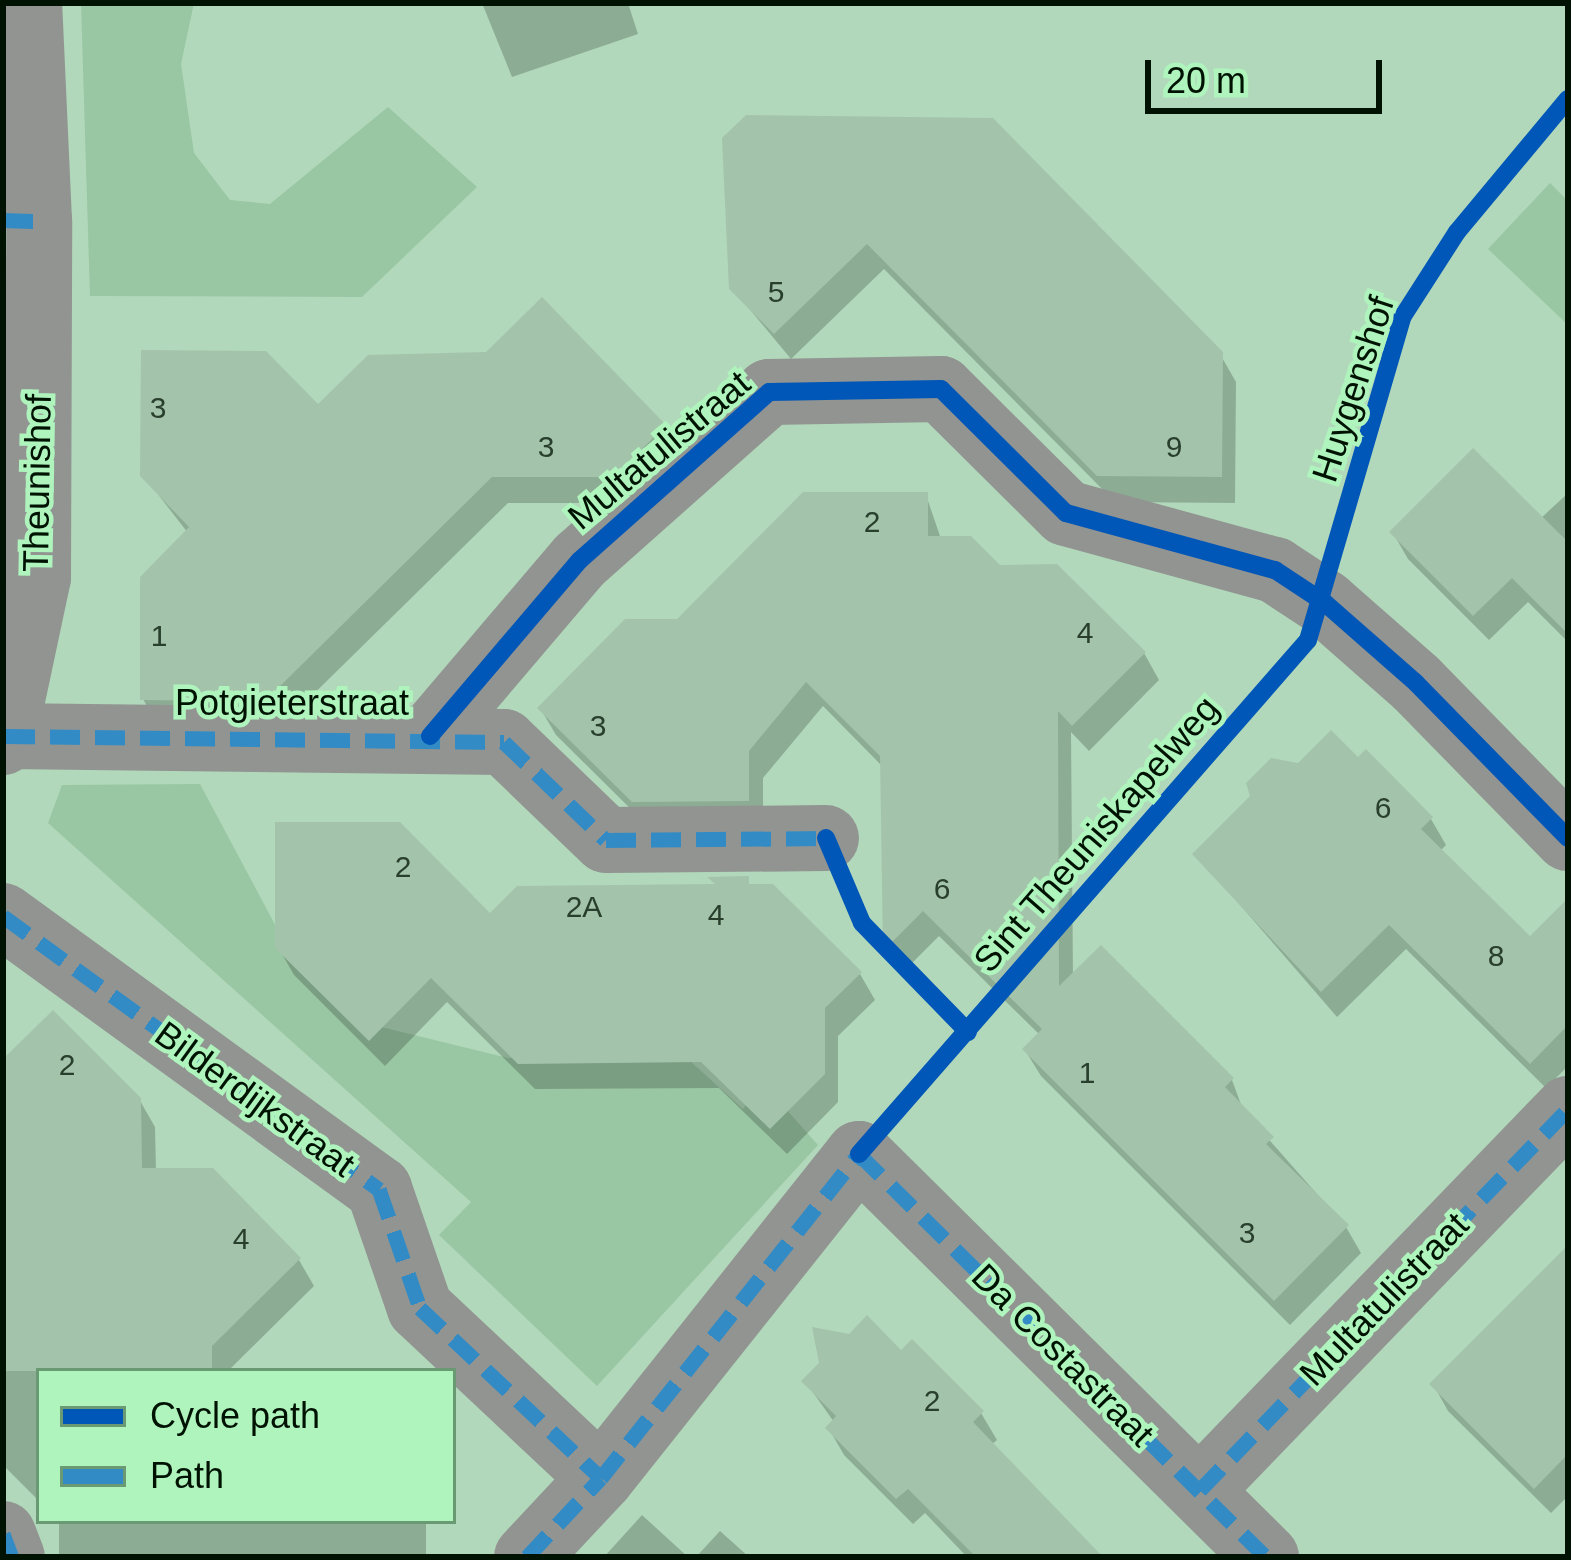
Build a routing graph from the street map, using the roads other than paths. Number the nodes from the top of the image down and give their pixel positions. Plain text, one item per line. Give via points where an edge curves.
1 (29, 3) edge
2 (21, 221) edge
3 (430, 736) junction
4 (4, 739) edge
5 (826, 838) dead end
6 (1568, 838) edge
7 (3, 916) edge
8 (1568, 1109) edge
9 (601, 1478) junction
10 (1199, 1490) junction
11 (3, 1534) edge
12 (12, 1557) edge
13 (527, 1557) edge
14 (1266, 1557) edge

1 - 2 street, Theunishof
2 - 4 street, Theunishof via 38,578
3 - 4 street, Potgieterstraat
3 - 5 street, Potgieterstraat via 504,742 606,841
3 - 6 street, Multatulistraat via 580,560 769,392 941,389 1066,512 1255,563 1325,603
7 - 9 street, Bilderdijkstraat via 379,1190 420,1307
8 - 10 street, Multatulistraat
9 - 10 street, Da Costastraat via 860,1154
9 - 13 street
10 - 14 street, Da Costastraat
11 - 12 street

